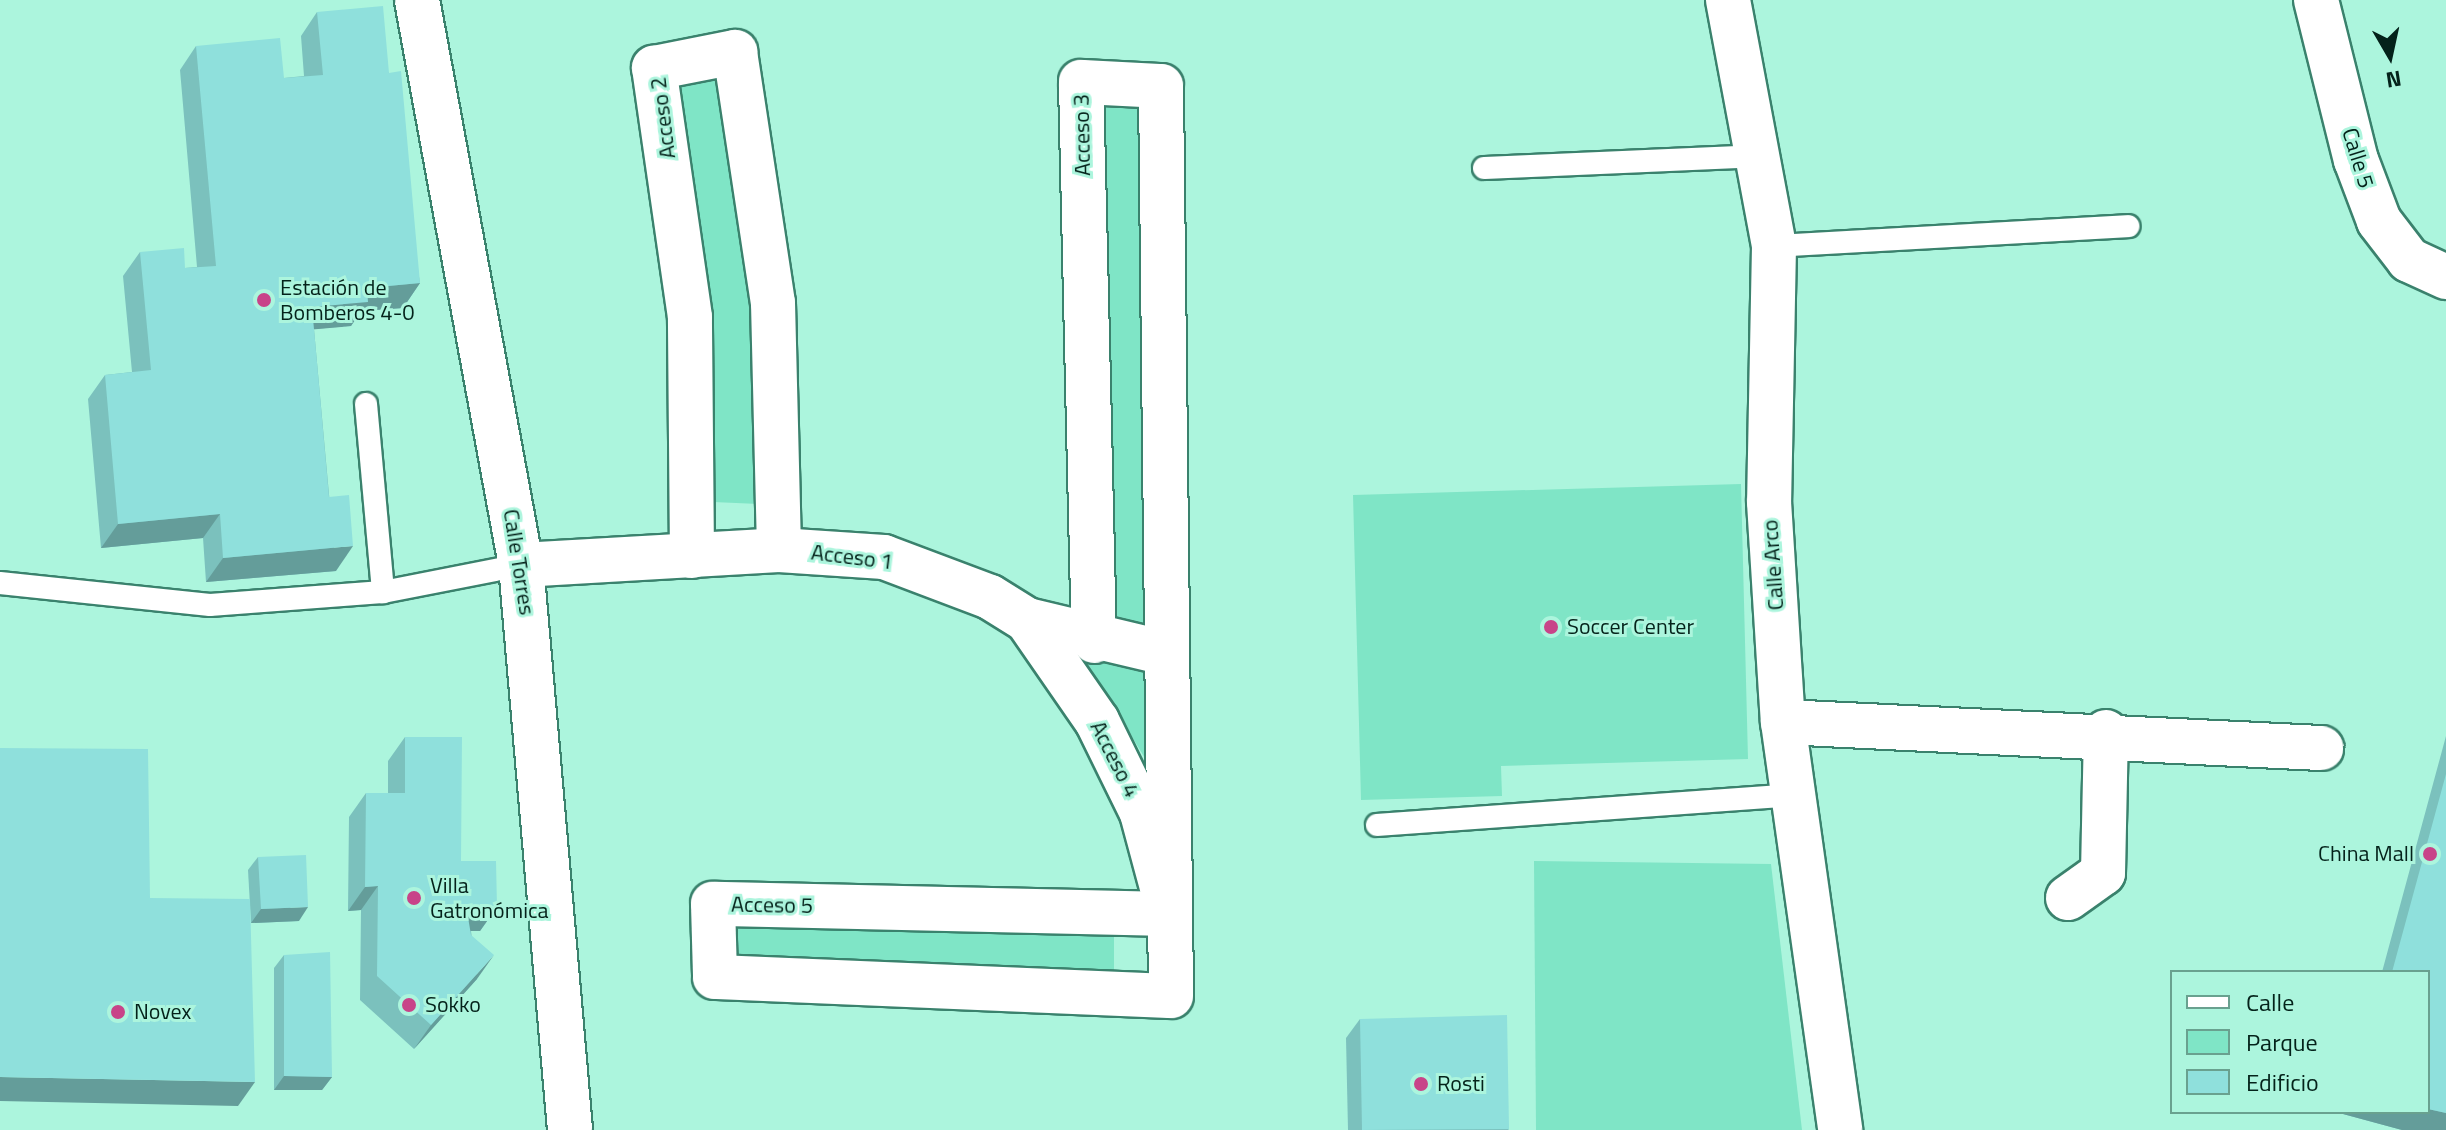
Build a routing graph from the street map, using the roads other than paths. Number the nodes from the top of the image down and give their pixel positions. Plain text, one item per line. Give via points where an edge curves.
1 (417, 0) edge
2 (1728, 0) edge
3 (2316, 0) edge
4 (1756, 156) junction
5 (1484, 168) dead end
6 (2128, 226) dead end
7 (1774, 246) junction
8 (2427, 268) edge
9 (366, 404) dead end
10 (779, 550) junction
11 (692, 556) junction
12 (521, 565) junction
13 (0, 583) edge
14 (383, 592) junction
15 (1027, 620) junction
16 (1094, 641) junction
17 (1166, 653) junction
18 (1783, 722) junction
19 (2106, 732) junction
20 (2321, 748) dead end
21 (1791, 795) junction
22 (1377, 825) dead end
23 (2068, 898) dead end
24 (1169, 914) junction
25 (1171, 996) joint
26 (570, 1130) edge
27 (1840, 1130) edge

1 - 12 street, Calle Torres
2 - 4 street, Calle Arco
3 - 8 street, Calle 5 via 2356,160 2379,221
4 - 5 lane
4 - 7 street, Calle Arco
6 - 7 lane
7 - 18 street, Calle Arco via 1769,502
9 - 14 lane
10 - 11 street, Acceso 1
10 - 11 street, Acceso 2 via 773,303 735,52 654,68 690,317
10 - 15 street, Acceso 1 via 884,557 990,597
11 - 12 street, Acceso 1
12 - 14 lane
12 - 26 street, Calle Torres
13 - 14 lane via 164,604
15 - 16 street, Acceso 1
15 - 24 street, Acceso 4 via 1097,721 1142,813
16 - 17 street, Acceso 1
16 - 17 street, Acceso 3 via 1081,82 1161,86
17 - 24 street, Acceso 4
18 - 19 street
18 - 21 street, Calle Arco
19 - 20 street
19 - 23 street via 2103,873
21 - 22 lane
21 - 27 street, Calle Arco
24 - 25 street, Acceso 4
24 - 25 street, Acceso 5 via 713,904 715,977

